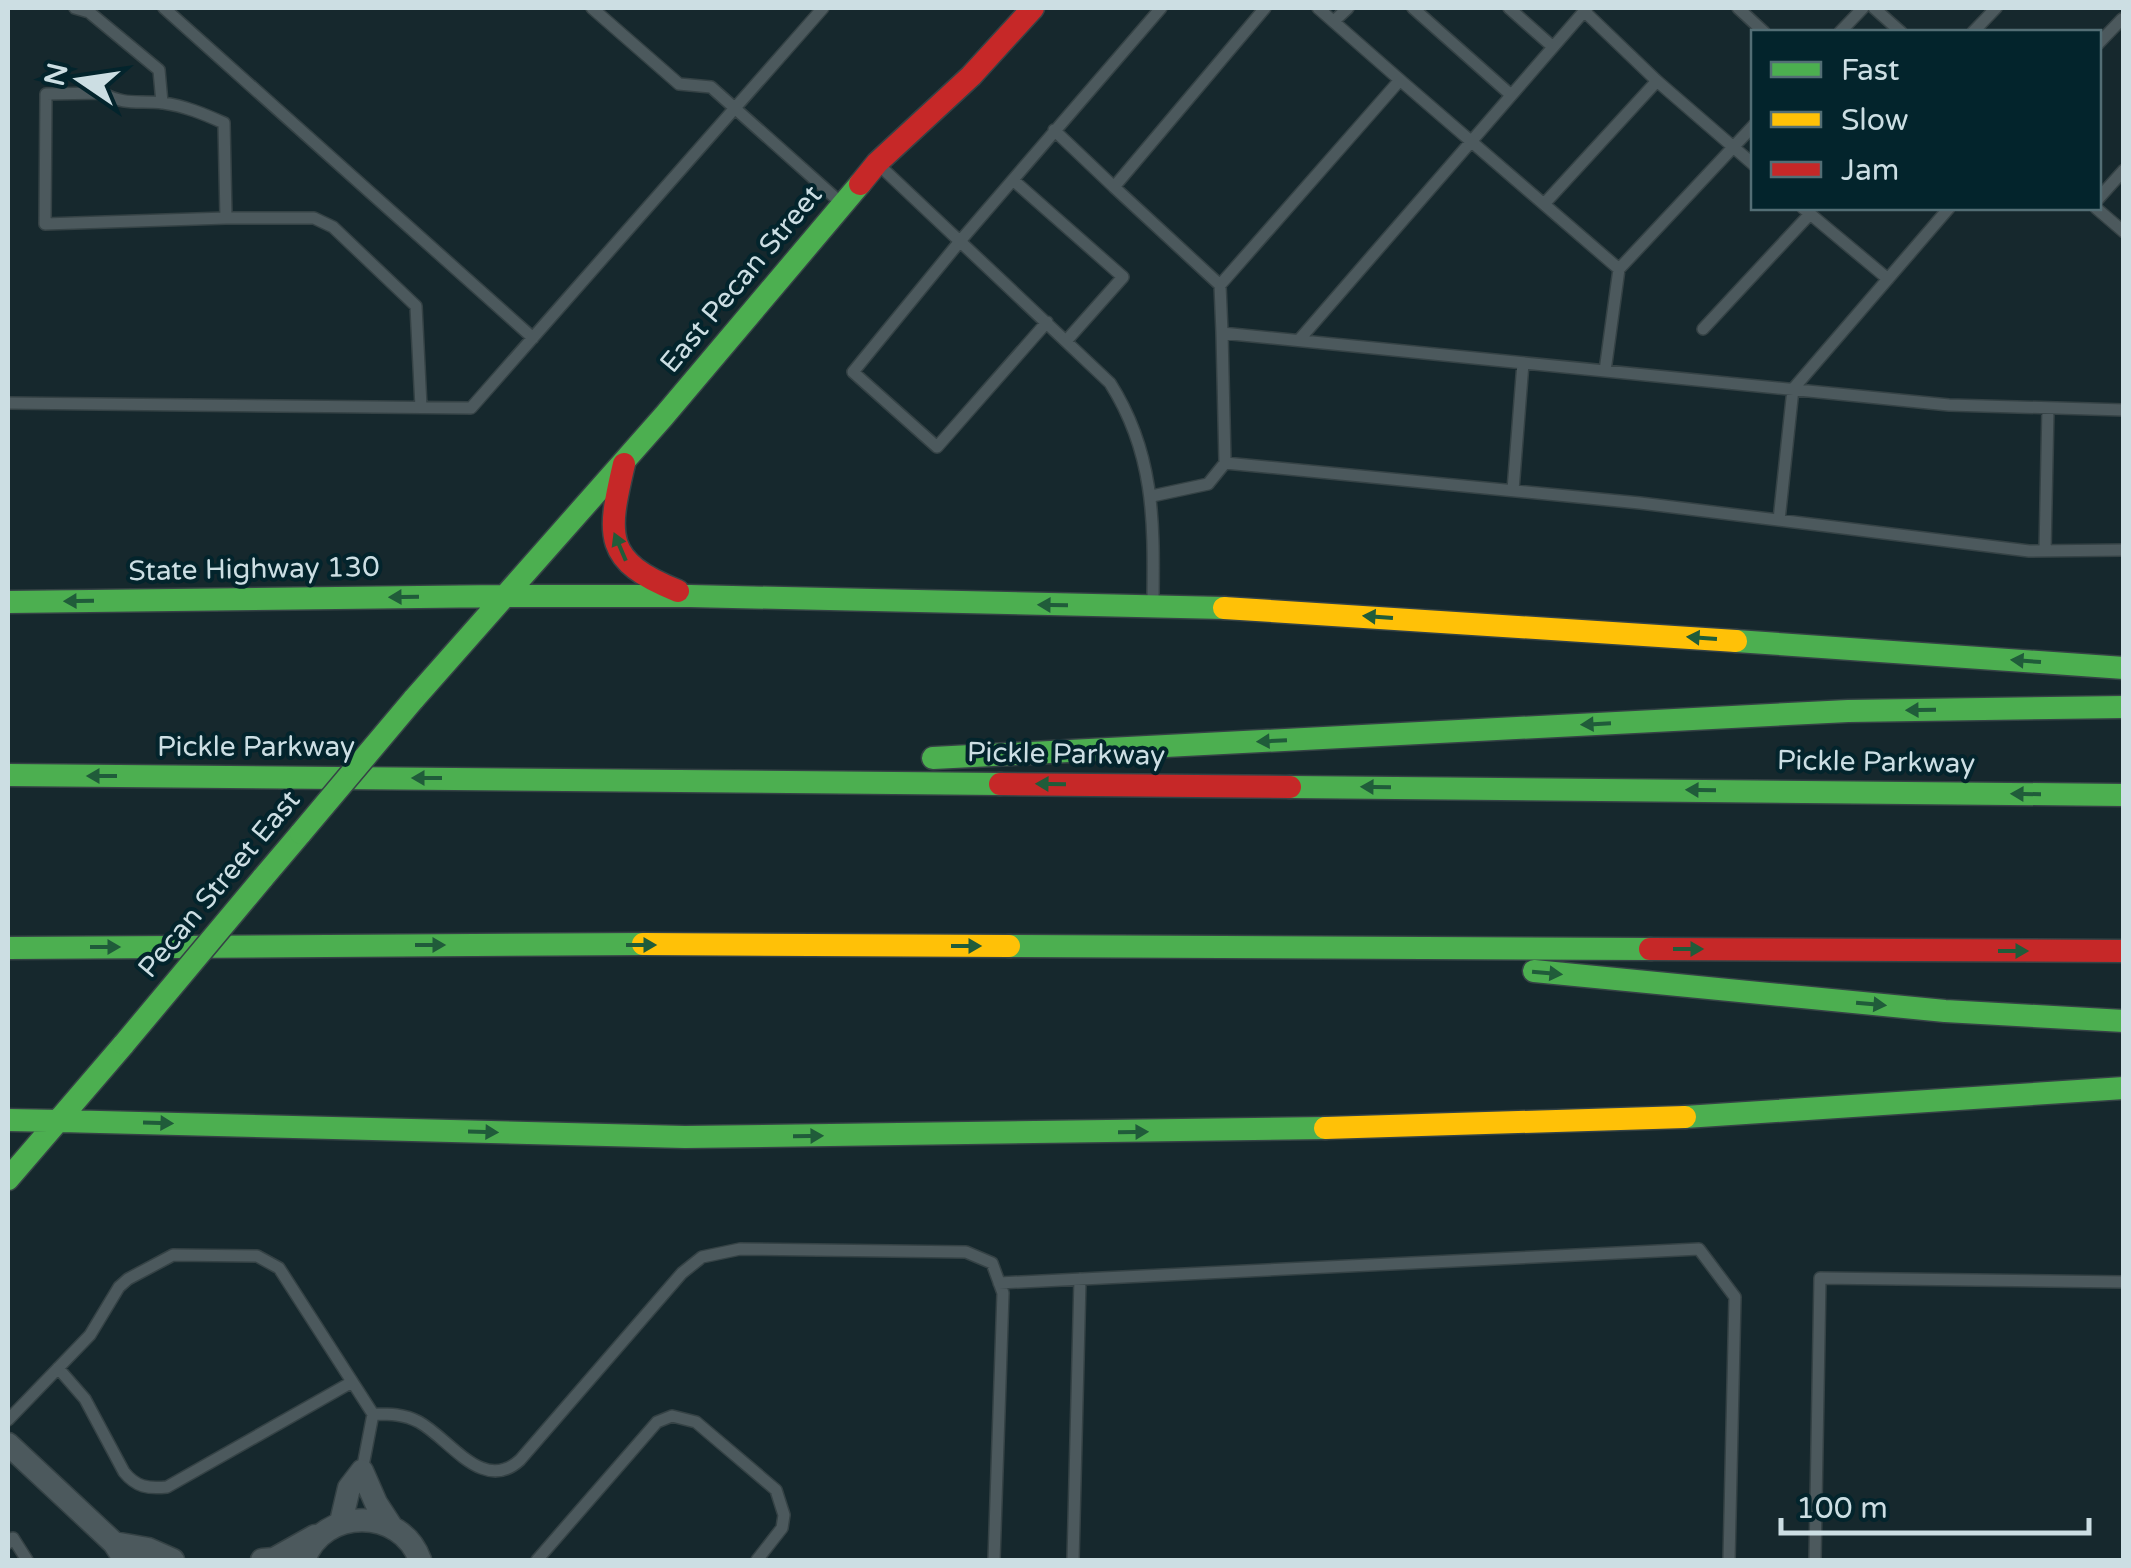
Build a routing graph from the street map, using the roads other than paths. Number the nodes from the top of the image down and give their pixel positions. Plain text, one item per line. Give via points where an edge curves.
1 (74, 8) edge
2 (164, 8) edge
3 (592, 8) edge
4 (823, 8) edge
5 (1033, 8) edge
6 (1161, 8) edge
7 (1265, 8) edge
8 (1318, 8) edge
9 (1348, 8) edge
10 (1412, 8) edge
11 (1509, 8) edge
12 (1738, 8) edge
13 (1863, 8) edge
14 (1874, 8) edge
15 (1996, 8) edge
16 (1585, 9) edge
17 (2122, 19) edge
18 (1334, 21) junction
19 (1762, 30) edge
20 (1842, 30) edge
21 (1899, 30) edge
22 (1976, 30) edge
23 (2101, 41) edge
24 (1553, 47) junction
25 (1400, 80) junction
26 (1656, 81) junction
27 (1511, 95) junction
28 (162, 103) junction
29 (736, 107) junction
30 (1751, 129) edge
31 (1054, 130) junction
32 (1471, 141) junction
33 (1733, 148) junction
34 (1751, 163) edge
35 (877, 164) junction
36 (2124, 170) edge
37 (1013, 180) junction
38 (1114, 187) junction
39 (2101, 196) edge
40 (843, 204) junction
41 (1544, 204) junction
42 (1947, 210) edge
43 (2098, 210) edge
44 (1807, 211) edge
45 (226, 218) junction
46 (2124, 232) edge
47 (961, 240) junction
48 (997, 254) dead end
49 (988, 265) junction
50 (1620, 269) junction
51 (1024, 279) dead end
52 (1888, 279) junction
53 (1220, 284) junction
54 (1014, 290) junction
55 (1045, 299) dead end
56 (1034, 310) junction
57 (1047, 322) junction
58 (1703, 329) dead end
59 (1222, 333) junction
60 (532, 338) junction
61 (1067, 340) junction
62 (1299, 340) junction
63 (1524, 362) junction
64 (1605, 371) junction
65 (1793, 390) junction
66 (8, 403) edge
67 (422, 408) junction
68 (2048, 408) junction
69 (2124, 410) edge
70 (625, 459) junction
71 (1225, 463) junction
72 (1513, 490) junction
73 (1152, 496) junction
74 (1779, 520) junction
75 (2045, 550) junction
76 (2124, 550) edge
77 (502, 596) junction
78 (690, 596) junction
79 (8, 602) edge
80 (1153, 607) junction
81 (2124, 668) edge
82 (2124, 707) edge
83 (8, 775) edge
84 (524, 778) junction
85 (2124, 795) edge
86 (1276, 947) junction
87 (8, 948) edge
88 (2124, 951) edge
89 (2124, 1022) edge
90 (2124, 1088) edge
91 (8, 1120) edge
92 (61, 1120) junction
93 (8, 1179) edge
94 (1080, 1279) junction
95 (2124, 1282) edge
96 (1000, 1283) junction
97 (58, 1368) junction
98 (352, 1382) junction
99 (373, 1414) junction
100 (8, 1420) edge
101 (8, 1444) edge
102 (362, 1470) junction
103 (391, 1526) junction
104 (332, 1527) junction
105 (9, 1538) edge
106 (120, 1552) edge
107 (27, 1560) edge
108 (173, 1560) edge
109 (262, 1560) edge
110 (304, 1560) edge
111 (420, 1560) edge
112 (537, 1560) edge
113 (757, 1560) edge
114 (994, 1560) edge
115 (1072, 1560) edge
116 (1728, 1560) edge
117 (1815, 1560) edge

1 - 28 lane via 89,12 159,70
2 - 60 lane
3 - 29 lane via 679,84 711,86
4 - 29 lane
5 - 35 main road, East Pecan Street
6 - 31 lane
7 - 38 lane
8 - 18 lane
9 - 18 lane
10 - 27 lane
11 - 24 lane
12 - 19 lane
13 - 20 lane
14 - 21 lane
15 - 22 lane
16 - 24 lane
16 - 26 lane
17 - 23 lane
18 - 25 lane
24 - 27 lane
25 - 32 lane
25 - 53 lane
26 - 33 lane
26 - 41 lane
27 - 32 lane
28 - 45 lane via 224,123
28 - 45 lane via 120,103 102,92 46,94 45,224
29 - 40 lane
29 - 60 lane
30 - 33 lane
31 - 37 lane
31 - 38 lane
32 - 41 lane
32 - 62 lane
33 - 34 lane
33 - 50 lane
35 - 40 main road, East Pecan Street
35 - 47 lane
36 - 39 lane
37 - 47 lane
37 - 61 lane via 1087,254 1123,277
38 - 53 lane
40 - 70 main road, East Pecan Street
41 - 50 lane
42 - 52 lane
43 - 46 lane
44 - 52 lane
44 - 58 lane
45 - 67 lane via 314,218 416,306
47 - 49 lane
47 - 57 lane via 853,372 937,447
48 - 49 lane
49 - 54 lane
50 - 64 lane
51 - 54 lane
52 - 65 lane
53 - 59 lane
54 - 56 lane
55 - 56 lane
56 - 57 lane
57 - 61 lane
59 - 62 lane
59 - 71 lane
60 - 67 lane via 471,408
61 - 73 lane via 1110,383 1128,412
62 - 63 lane
63 - 64 lane
63 - 72 lane
64 - 65 lane
65 - 68 lane
65 - 74 lane
66 - 67 lane
68 - 69 lane
68 - 75 lane
70 - 77 main road, East Pecan Street
78 -> 70 main road via 644,579 623,560 612,513
71 - 72 lane
71 - 73 lane via 1208,484
72 - 74 lane
73 - 80 lane
74 - 75 lane
75 - 76 lane
77 - 78 main road, State Highway 130
77 -> 79 main road, State Highway 130
77 - 92 main road, Pecan Street East, bridge
80 -> 78 main road, State Highway 130
81 -> 80 main road, State Highway 130
82 -> 84 main road via 1848,712
84 -> 83 main road, Pickle Parkway
85 -> 84 main road, Pickle Parkway
87 -> 86 main road
86 -> 88 main road
86 -> 89 main road
92 -> 90 main road via 686,1137 1202,1132 1706,1116
91 - 92 main road
92 - 93 main road
94 - 96 lane
94 - 115 lane
94 - 116 lane via 1700,1249 1735,1297
95 - 117 lane via 1820,1278
96 - 99 lane via 992,1264 966,1252 718,1251 682,1273 510,1469 486,1471 415,1420
96 - 114 lane
97 - 98 lane via 85,1399 124,1472 152,1488 167,1487
97 - 98 lane via 128,1279 173,1255 256,1256 279,1268
97 - 100 lane
98 - 99 lane
99 - 102 lane
101 - 106 street
102 - 103 street
102 - 104 street
103 - 104 street via 364,1519
103 - 111 street
104 - 109 street
104 - 110 street
105 - 107 lane
106 - 108 street via 148,1549
112 - 113 lane via 657,1422 672,1416 696,1422 776,1490 782,1528

